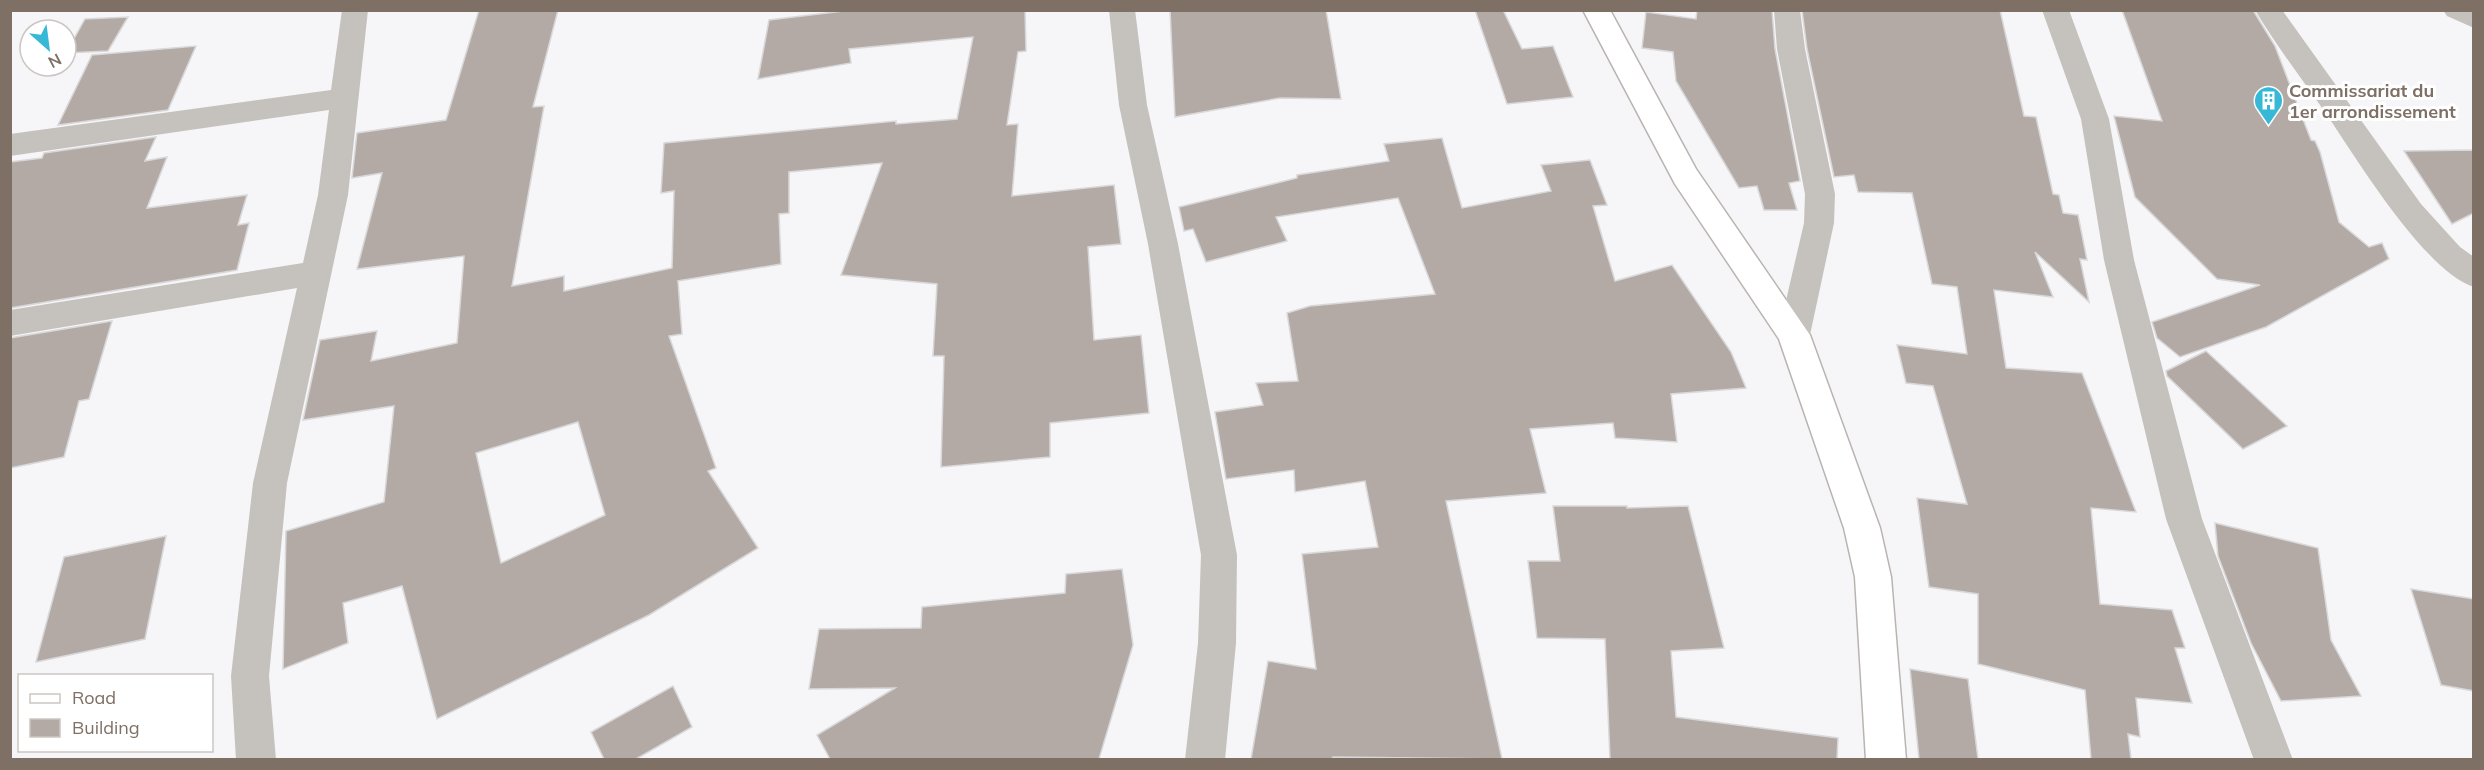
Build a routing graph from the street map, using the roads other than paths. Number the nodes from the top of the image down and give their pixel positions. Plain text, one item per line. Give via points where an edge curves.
1 (356, 10) edge
2 (1122, 10) edge
3 (1596, 10) edge
4 (1787, 10) edge
5 (2055, 10) edge
6 (2268, 10) edge
7 (2456, 10) edge
8 (2474, 19) edge
9 (346, 98) junction
10 (10, 145) edge
11 (315, 273) junction
12 (2474, 275) edge
13 (10, 323) edge
14 (1794, 334) junction
15 (256, 759) edge
16 (1205, 759) edge
17 (1886, 759) edge
18 (2274, 759) edge

1 - 9 street
2 - 16 street via 1133,105 1163,244 1218,546 1217,643
3 - 14 street via 1685,176
4 - 14 street via 1820,194 1819,223
5 - 18 street via 2095,119 2119,260 2184,519
6 - 12 street via 2410,212 2449,255
7 - 8 street
9 - 10 street
9 - 11 street via 333,195
11 - 13 street
11 - 15 street via 270,483 250,676
14 - 17 street via 1862,528 1873,577

